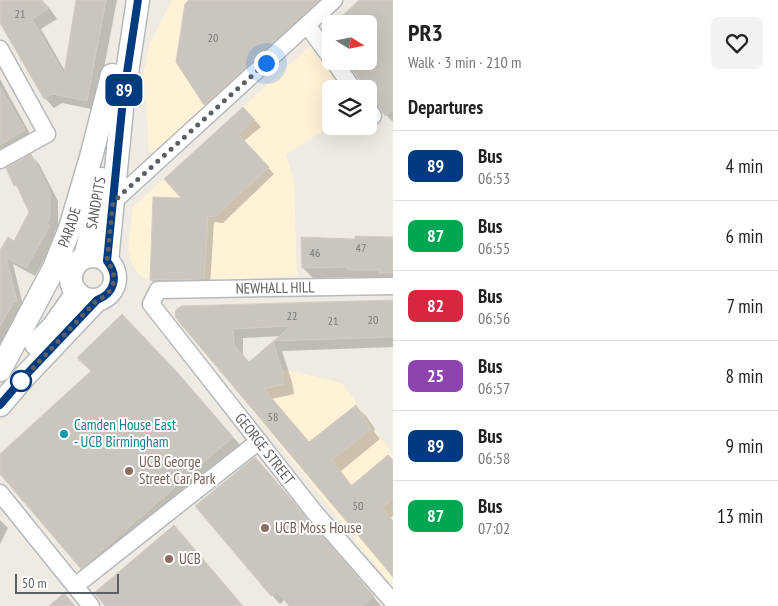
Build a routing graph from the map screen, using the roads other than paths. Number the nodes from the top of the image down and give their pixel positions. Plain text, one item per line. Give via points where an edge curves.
1 (126, 0) edge
2 (138, 0) edge
3 (334, 0) edge
4 (307, 25) junction
5 (322, 46) edge
6 (0, 49) edge
7 (112, 75) junction
8 (0, 160) edge
9 (113, 202) junction
10 (96, 259) junction
11 (393, 286) edge
12 (158, 290) joint
13 (87, 296) junction
14 (0, 370) edge
15 (0, 380) edge
16 (0, 405) edge
17 (259, 441) junction
18 (0, 493) edge
19 (75, 586) junction
20 (393, 602) edge
21 (91, 606) edge

1 - 7 main road, SANDPITS
2 - 9 main road, SANDPITS via 123,99
3 - 4 street
4 - 5 street
4 - 9 street
6 - 8 street via 47,134
7 - 10 main road, SANDPITS
7 - 14 main road, PARADE via 70,228 50,276
9 - 10 main road, SANDPITS
10 - 13 main road via 75,265 72,271 72,286
10 - 13 main road via 114,271 114,285 108,294
11 - 12 street, NEWHALL HILL
12 - 17 street, GEORGE STREET via 151,304
13 - 15 main road
13 - 16 main road
17 - 19 street
17 - 20 street, GEORGE STREET via 315,513
18 - 19 street
19 - 21 street

